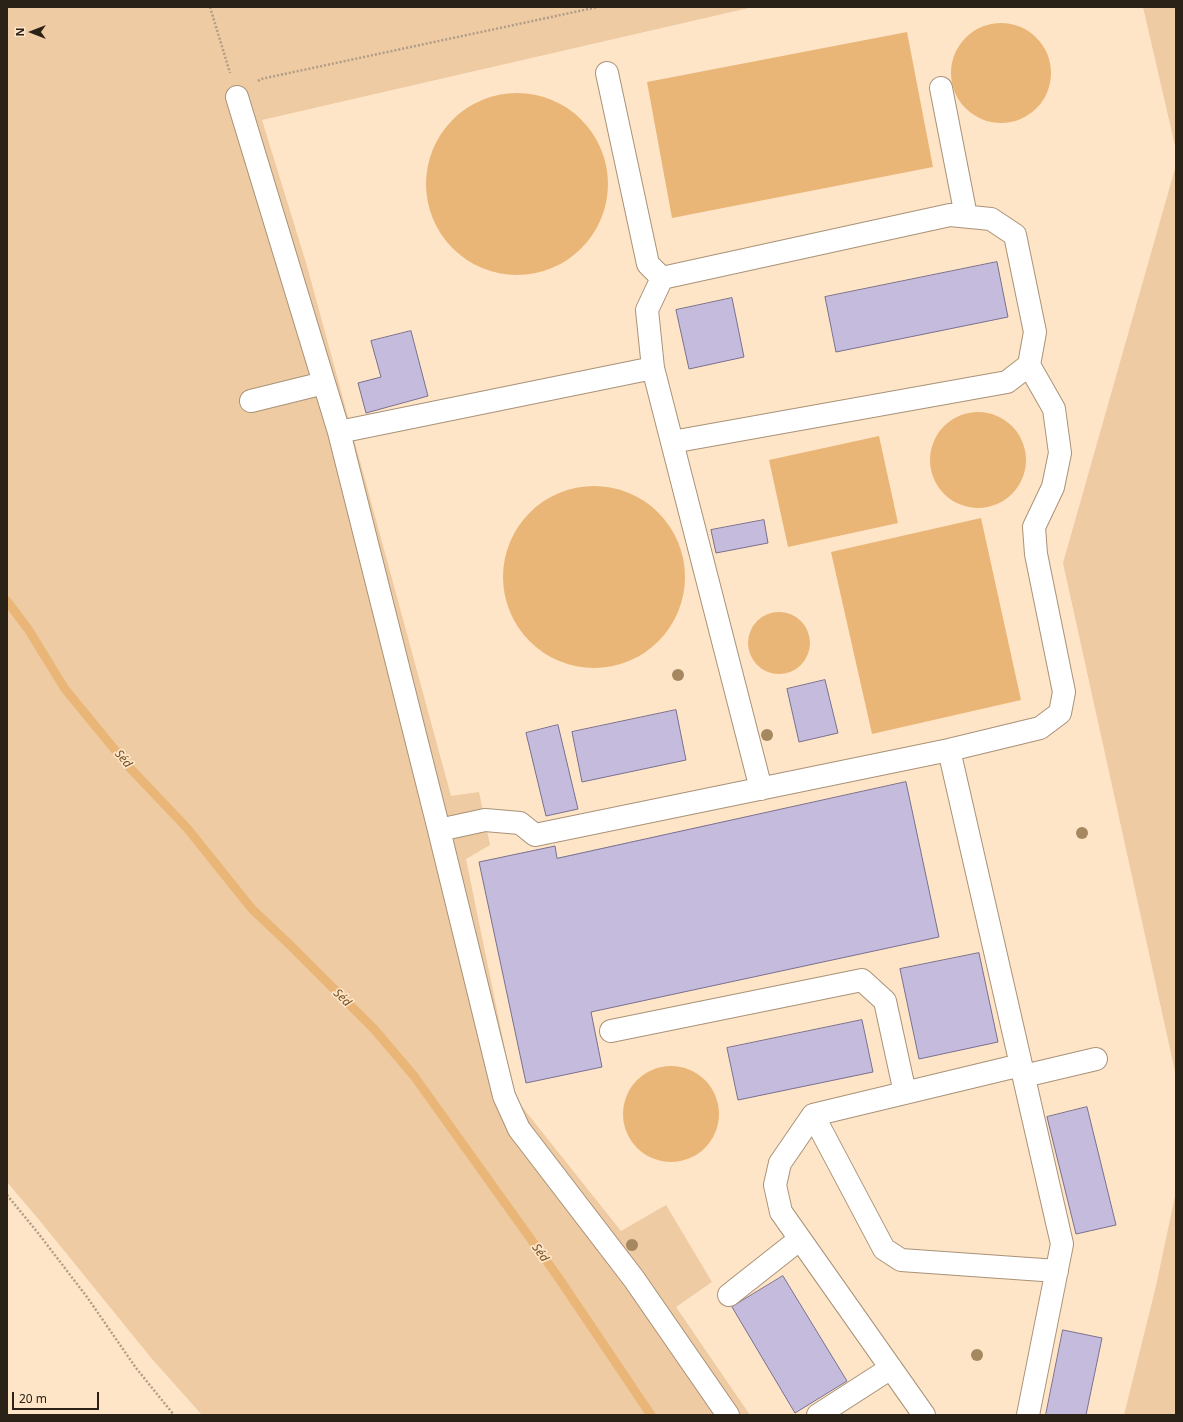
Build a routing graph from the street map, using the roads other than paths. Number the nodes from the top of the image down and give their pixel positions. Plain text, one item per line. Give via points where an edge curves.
1 (607, 73) dead end
2 (941, 88) dead end
3 (237, 97) road end
4 (966, 216) junction
5 (662, 278) junction
6 (1029, 364) junction
7 (653, 368) junction
8 (324, 383) junction
9 (251, 401) dead end
10 (339, 432) junction
11 (672, 442) junction
12 (949, 750) junction
13 (761, 789) junction
14 (439, 830) junction
15 (611, 1031) dead end
16 (1096, 1059) dead end
17 (1023, 1071) junction
18 (905, 1093) junction
19 (813, 1115) junction
20 (800, 1239) junction
21 (1057, 1271) junction
22 (729, 1295) dead end
23 (891, 1368) junction
24 (728, 1415) edge
25 (818, 1415) edge
26 (924, 1415) edge
27 (1028, 1415) edge

1 - 5 lane via 648,264
2 - 4 lane
3 - 8 lane
4 - 5 lane via 950,215
4 - 6 lane via 991,219 1015,235 1035,332
5 - 7 lane via 647,310
6 - 11 lane via 1007,382
6 - 12 lane via 1054,409 1060,452 1053,487 1034,527 1036,554 1064,692 1063,699 1060,713 1040,728
7 - 10 lane
7 - 11 lane
8 - 9 lane
8 - 10 lane
10 - 14 lane
11 - 13 lane
12 - 13 lane
12 - 17 lane
13 - 14 lane via 535,835 520,823 485,820
14 - 24 lane via 504,1096 519,1129 634,1279
15 - 18 lane via 862,980 885,1001
16 - 17 lane
17 - 18 lane
17 - 21 lane via 1062,1244
18 - 19 lane
19 - 20 lane via 780,1163 775,1184 781,1212
19 - 21 lane via 884,1249 901,1260
20 - 22 lane
20 - 23 lane
21 - 27 lane
23 - 25 lane
23 - 26 lane

